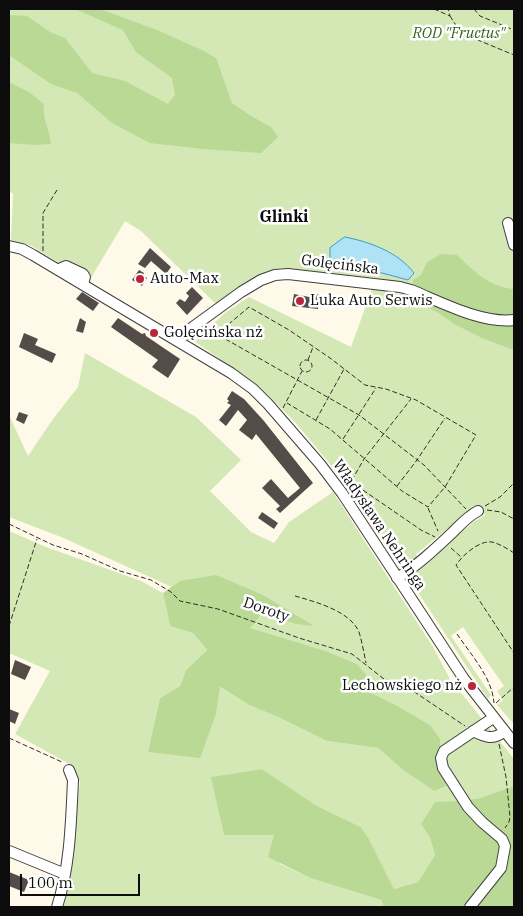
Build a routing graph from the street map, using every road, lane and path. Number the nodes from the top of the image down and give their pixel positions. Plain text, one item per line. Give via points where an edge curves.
1 (434, 9) edge
2 (448, 9) edge
3 (474, 9) edge
4 (450, 16) junction
5 (514, 30) edge
6 (514, 55) edge
7 (57, 190) dead end
8 (508, 223) dead end
9 (9, 246) edge
10 (514, 246) edge
11 (38, 258) junction
12 (514, 320) edge
13 (199, 324) junction
14 (216, 334) junction
15 (178, 341) junction
16 (313, 347) junction
17 (308, 360) junction
18 (344, 368) junction
19 (302, 371) junction
20 (298, 379) junction
21 (377, 387) junction
22 (328, 397) junction
23 (411, 398) junction
24 (287, 403) junction
25 (281, 411) dead end
26 (359, 415) junction
27 (445, 417) junction
28 (316, 420) junction
29 (384, 434) junction
30 (342, 440) junction
31 (364, 458) junction
32 (417, 460) junction
33 (514, 483) edge
34 (397, 487) junction
35 (445, 487) junction
36 (428, 507) junction
37 (475, 513) junction
38 (514, 518) edge
39 (9, 524) edge
40 (37, 538) junction
41 (446, 544) junction
42 (514, 553) edge
43 (461, 557) junction
44 (397, 578) junction
45 (295, 596) dead end
46 (9, 626) edge
47 (457, 634) dead end
48 (514, 653) edge
49 (366, 664) junction
50 (514, 687) edge
51 (493, 718) junction
52 (473, 732) junction
53 (501, 733) junction
54 (9, 738) edge
55 (514, 743) edge
56 (69, 770) joint
57 (498, 835) junction
58 (9, 851) edge
59 (65, 874) junction
60 (57, 907) edge
61 (470, 907) edge

1 - 4 path
2 - 4 path
3 - 5 path via 480,16
4 - 6 path via 461,33
7 - 11 path via 43,213 43,253
8 - 10 street
9 - 11 street, Władysława Nehringa
11 - 15 street, Władysława Nehringa
12 - 13 street, Golęcińska via 484,319 400,287 288,274 261,280
13 - 14 path
13 - 15 street, Golęcińska
14 - 16 path via 249,307
14 - 20 path
15 - 44 street, Władysława Nehringa via 235,375 268,404 338,487
16 - 17 path
16 - 18 path
17 - 19 path via 300,364
17 - 19 path via 311,368
18 - 21 path via 365,385
18 - 22 path
19 - 20 path
20 - 22 path
20 - 24 path
21 - 23 path
21 - 26 path
22 - 26 path
22 - 28 path
23 - 27 path
23 - 29 path
24 - 25 path
24 - 28 path
26 - 29 path
26 - 30 path
27 - 32 path
27 - 35 path via 476,435
28 - 30 path
29 - 31 path
29 - 32 path
30 - 31 path
31 - 34 path
31 - 41 path via 347,490 357,486
32 - 34 path
32 - 35 path
33 - 37 path via 500,497
34 - 36 path
35 - 36 path
35 - 37 path
36 - 41 path
37 - 38 path via 494,510
37 - 41 street
39 - 40 path, Doroty
40 - 46 path
40 - 49 path, Doroty via 151,580 180,601 218,609 336,648
41 - 43 path
41 - 44 street
42 - 43 path via 492,542 484,542
43 - 48 path via 456,565
44 - 51 street, Władysława Nehringa
45 - 49 path via 348,617 358,632
47 - 50 path via 488,680 494,704
49 - 52 path, Doroty via 384,679 416,693
51 - 52 street
51 - 53 street, Władysława Nehringa
52 - 53 street via 492,738
52 - 57 street via 444,751 441,758 443,768 468,807
53 - 55 street, Władysława Nehringa
53 - 57 path via 510,817
54 - 56 path via 63,763
56 - 59 street via 73,780 72,809
57 - 61 street via 505,852 504,862
58 - 59 street
59 - 60 street

